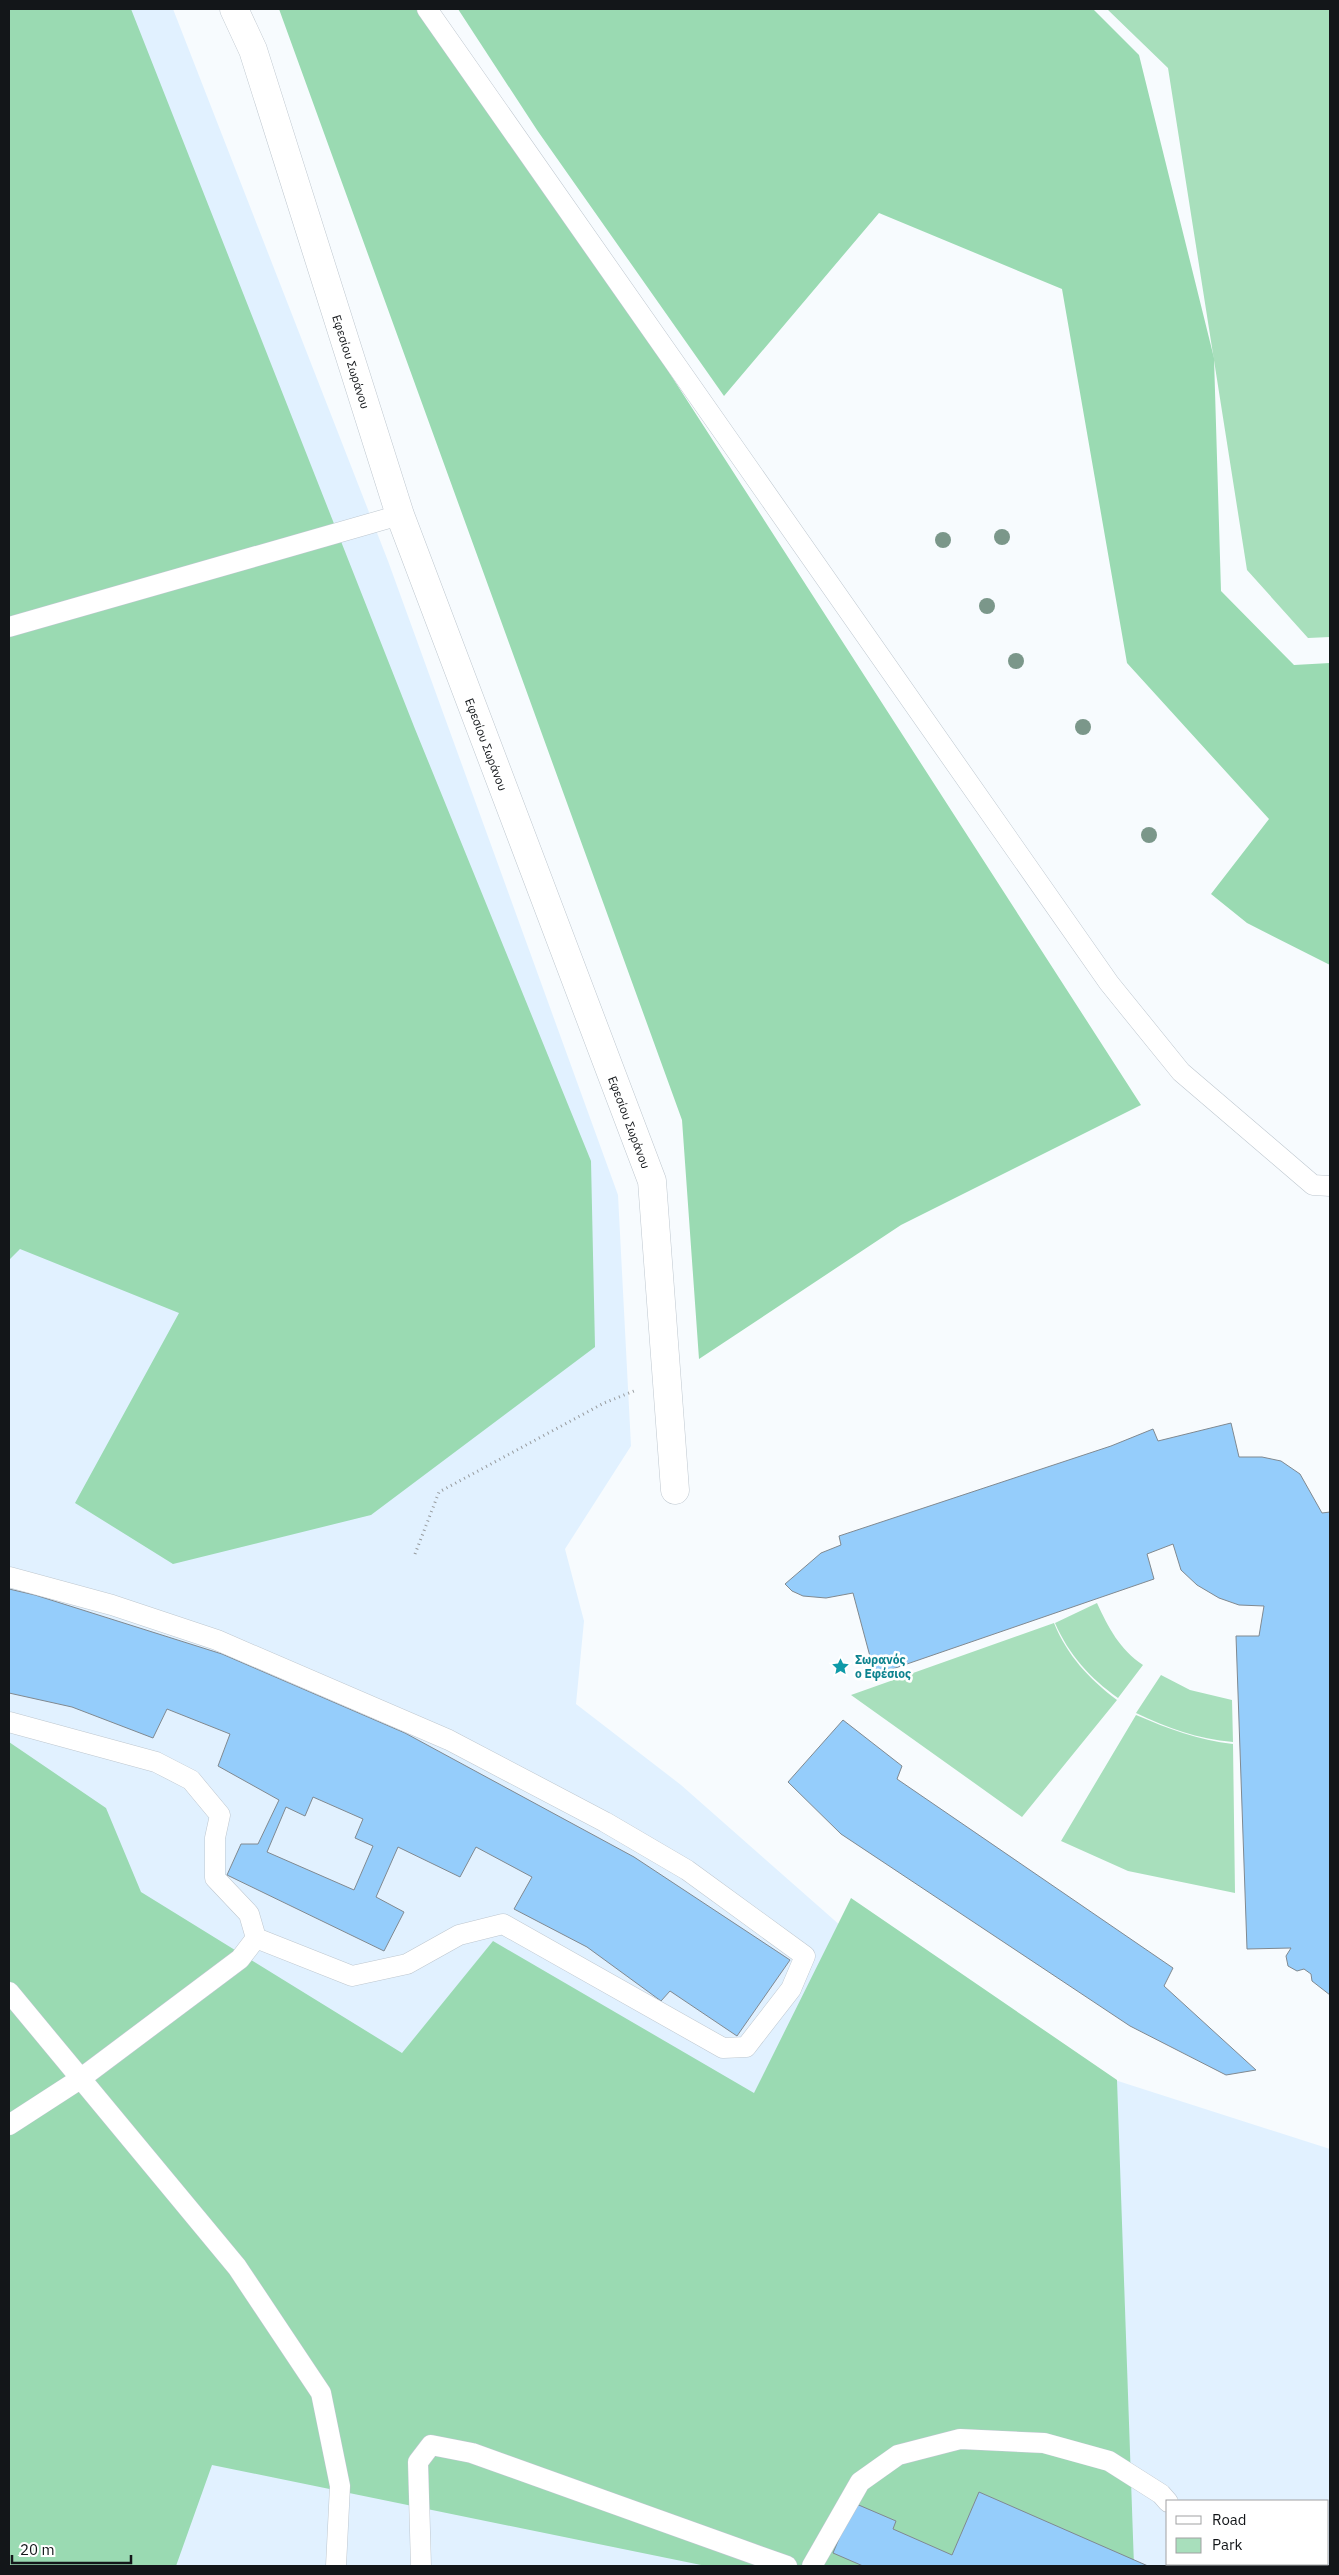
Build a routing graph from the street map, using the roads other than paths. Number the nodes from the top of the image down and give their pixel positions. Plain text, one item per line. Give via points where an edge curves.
1 (234, 9) edge
2 (427, 9) edge
3 (400, 515) junction
4 (9, 627) edge
5 (1330, 1186) edge
6 (675, 1490) dead end
7 (9, 1577) edge
8 (9, 1722) edge
9 (256, 1938) junction
10 (9, 1992) edge
11 (80, 2079) junction
12 (9, 2125) edge
13 (1166, 2500) edge
14 (426, 2564) edge
15 (336, 2566) edge
16 (787, 2566) edge
17 (812, 2566) edge

1 - 3 street, Εφεσίου Σωράνου via 254,50
2 - 5 lane via 1109,983 1181,1072 1313,1185
3 - 4 lane
3 - 6 street, Εφεσίου Σωράνου via 652,1181
7 - 9 lane via 112,1605 217,1640 449,1740 605,1822 687,1870 805,1956 791,1989 746,2047 723,2048 503,1924 459,1935 407,1964 352,1976
8 - 9 lane via 156,1762 191,1780 220,1815 215,1838 215,1878 249,1914
9 - 11 lane via 240,1959
10 - 11 lane
11 - 12 lane
11 - 15 lane via 237,2266 321,2393 340,2486
13 - 17 lane via 1109,2461 1044,2443 960,2439 898,2455 860,2482
14 - 16 lane via 418,2462 431,2445 472,2453

